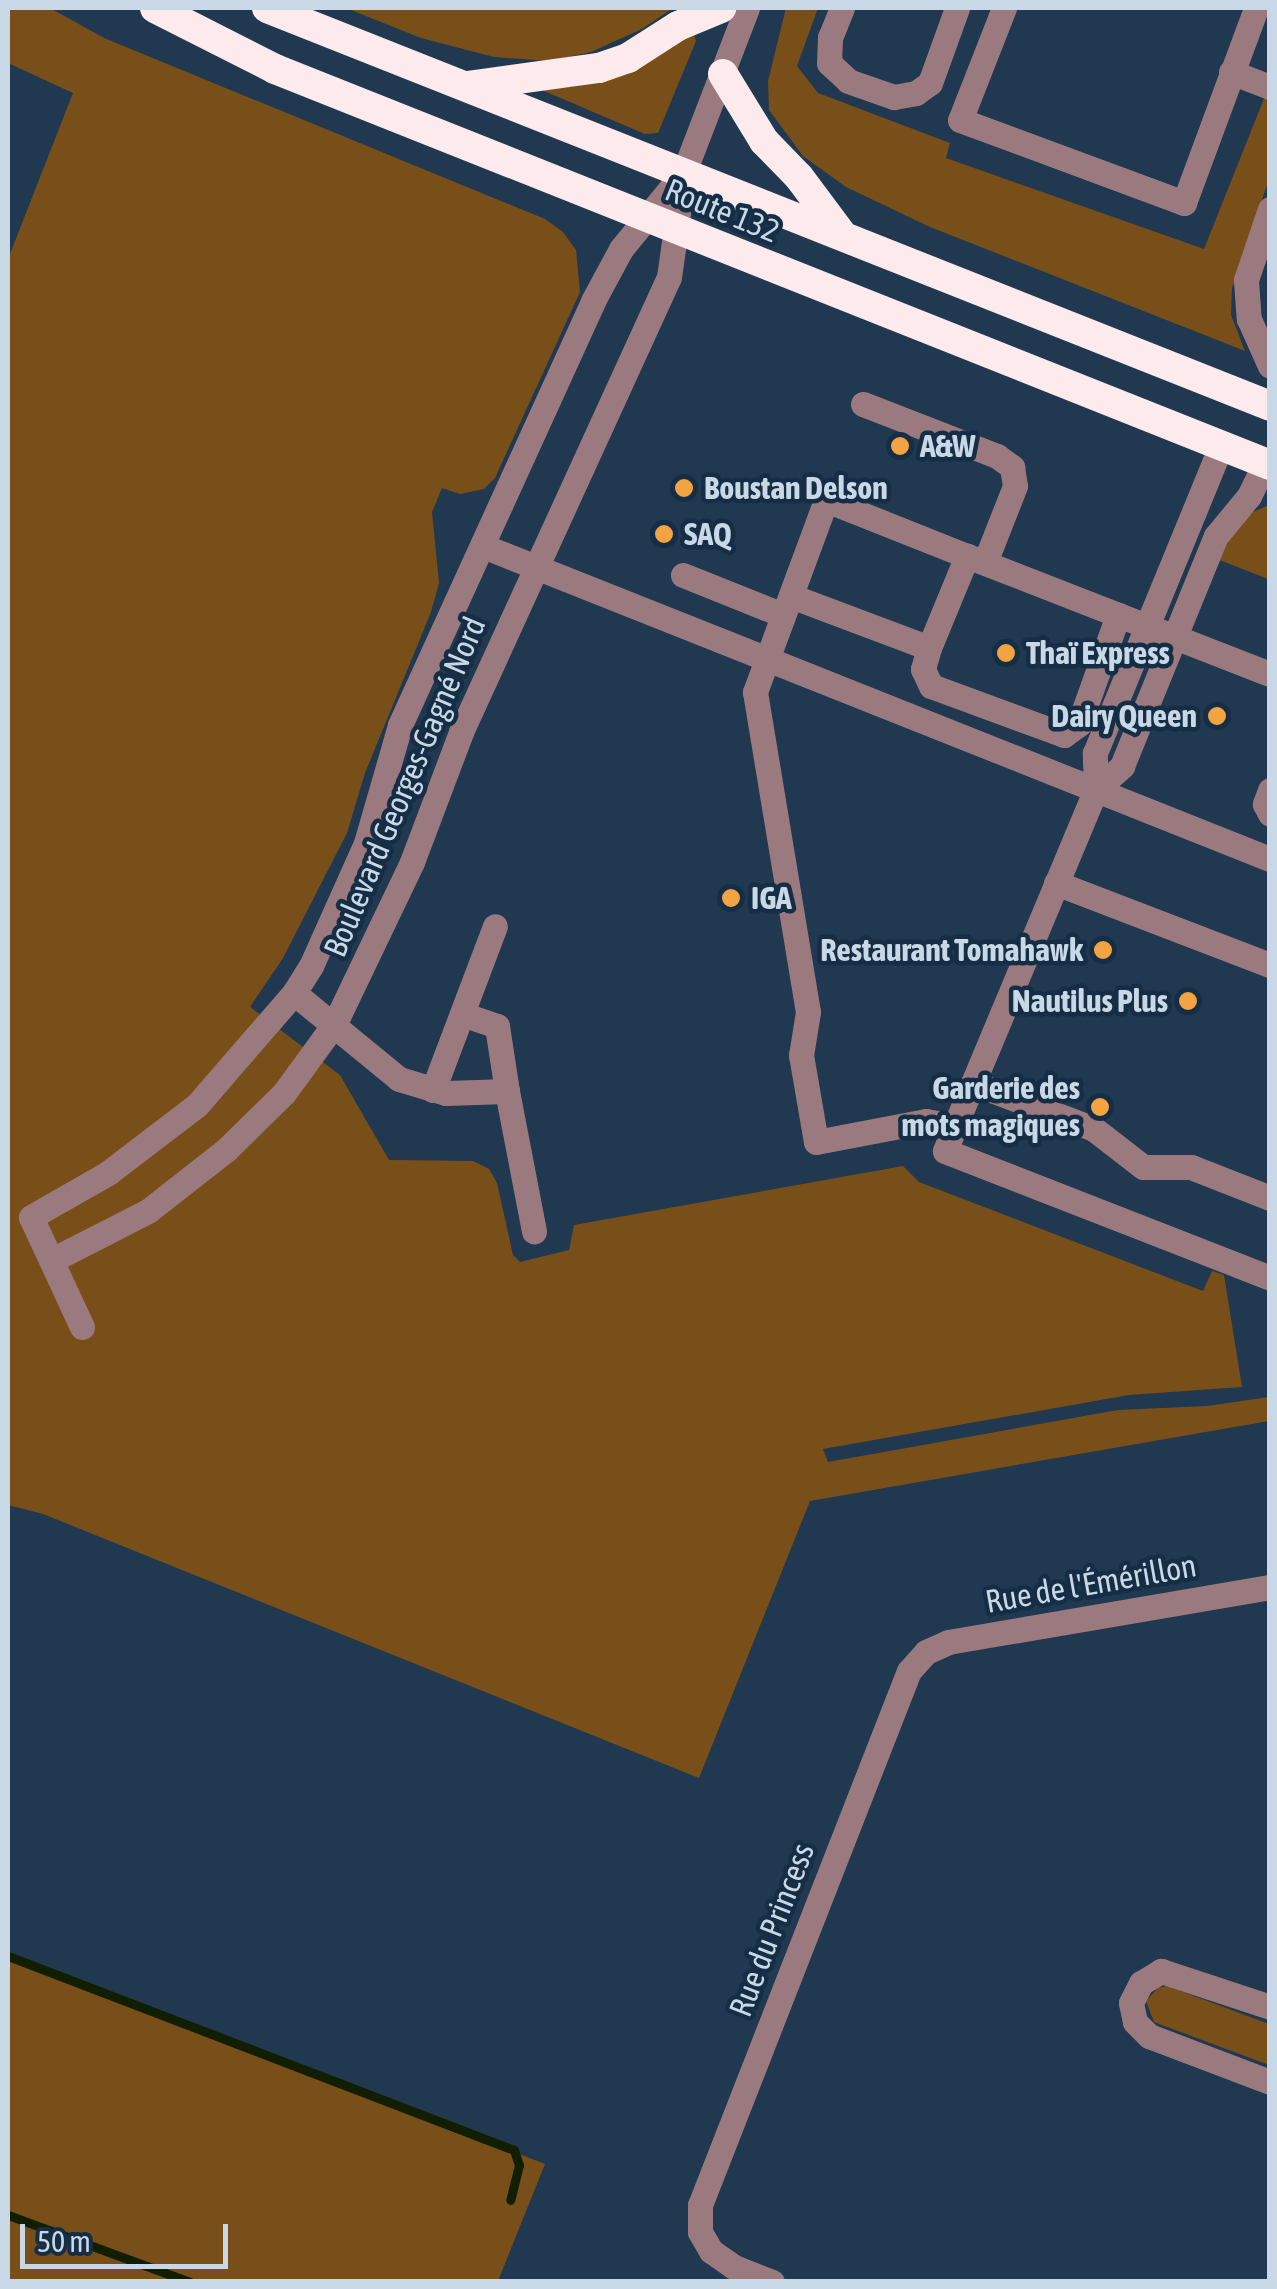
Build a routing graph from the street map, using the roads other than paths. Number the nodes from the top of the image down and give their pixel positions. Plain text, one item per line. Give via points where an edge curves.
1 (155, 8) edge
2 (266, 8) edge
3 (721, 8) edge
4 (747, 8) edge
5 (842, 8) edge
6 (957, 8) edge
7 (1004, 8) edge
8 (1256, 8) edge
9 (1232, 72) junction
10 (723, 74) junction
11 (464, 86) junction
12 (1270, 86) edge
13 (684, 172) junction
14 (1270, 209) edge
15 (646, 218) junction
16 (676, 231) junction
17 (840, 232) junction
18 (1270, 366) edge
19 (864, 404) dead end
20 (1270, 406) edge
21 (1221, 446) junction
22 (1267, 464) edge
23 (483, 546) junction
24 (976, 559) junction
25 (536, 568) junction
26 (683, 575) dead end
27 (787, 605) junction
28 (1118, 614) junction
29 (1147, 626) junction
30 (1174, 636) junction
31 (930, 648) junction
32 (764, 659) junction
33 (1270, 674) edge
34 (1096, 789) junction
35 (1270, 790) edge
36 (1270, 814) edge
37 (1270, 858) edge
38 (1056, 884) junction
39 (495, 926) dead end
40 (1270, 966) edge
41 (294, 993) junction
42 (462, 1014) junction
43 (335, 1023) junction
44 (973, 1083) junction
45 (434, 1090) junction
46 (506, 1091) junction
47 (955, 1126) junction
48 (1270, 1198) edge
49 (534, 1231) dead end
50 (52, 1260) junction
51 (1270, 1278) edge
52 (82, 1327) dead end
53 (1270, 1588) edge
54 (926, 1652) joint
55 (1270, 2007) edge
56 (1270, 2082) edge
57 (772, 2282) edge

1 - 15 highway, Route 132 via 275,69
2 - 11 highway, Route 132
3 - 11 highway via 599,68
4 - 10 street
5 - 6 street via 829,62 848,81 894,97 916,94 930,83
7 - 9 street via 960,120 1184,204
8 - 9 street
9 - 12 street
10 - 13 street
10 - 17 highway via 764,141
11 - 13 highway, Route 132
13 - 15 street, Boulevard Georges-Gagné Nord
13 - 16 street, Boulevard Georges-Gagné Nord
13 - 17 highway, Route 132
14 - 18 street via 1249,266 1246,298 1254,338
15 - 16 highway, Route 132
15 - 23 street, Boulevard Georges-Gagné Nord via 607,272
16 - 21 highway, Route 132
16 - 25 street, Boulevard Georges-Gagné Nord via 669,277
17 - 20 highway, Route 132
19 - 24 street via 1012,467 1013,495
21 - 22 highway, Route 132
21 - 29 street
22 - 30 street via 1220,528
23 - 25 street
23 - 41 street, Boulevard Georges-Gagné Nord via 400,725 366,843
24 - 27 street via 826,500
24 - 28 street
24 - 31 street
25 - 32 street
25 - 43 street, Boulevard Georges-Gagné Nord via 460,732 412,862
26 - 27 street
27 - 31 street
27 - 32 street
28 - 29 street
28 - 31 street via 1079,724 1064,735 931,686 922,668
29 - 30 street
29 - 34 street via 1094,753
30 - 33 street
30 - 34 street via 1122,766
32 - 34 street
32 - 47 street via 754,700 808,1012 801,1055 816,1142 926,1121
34 - 37 street
34 - 38 street
35 - 36 street
38 - 40 street
38 - 44 street
39 - 42 street
41 - 43 street
41 - 50 street, Boulevard Georges-Gagné Nord via 197,1106 108,1173 31,1216
42 - 45 street
42 - 46 street via 497,1026
43 - 45 street via 378,1065
43 - 50 street, Boulevard Georges-Gagné Nord via 284,1093 227,1149 148,1211
44 - 47 street
44 - 48 street via 1094,1129 1143,1167 1190,1168
45 - 46 street
46 - 49 street
47 - 51 street via 945,1150
50 - 52 street
53 - 54 street, Rue de l'Émérillon via 948,1642
54 - 57 street, Rue du Princess via 902,1689 703,2195 698,2220 721,2261
55 - 56 street via 1170,1972 1150,1975 1131,2002 1134,2022 1148,2036

